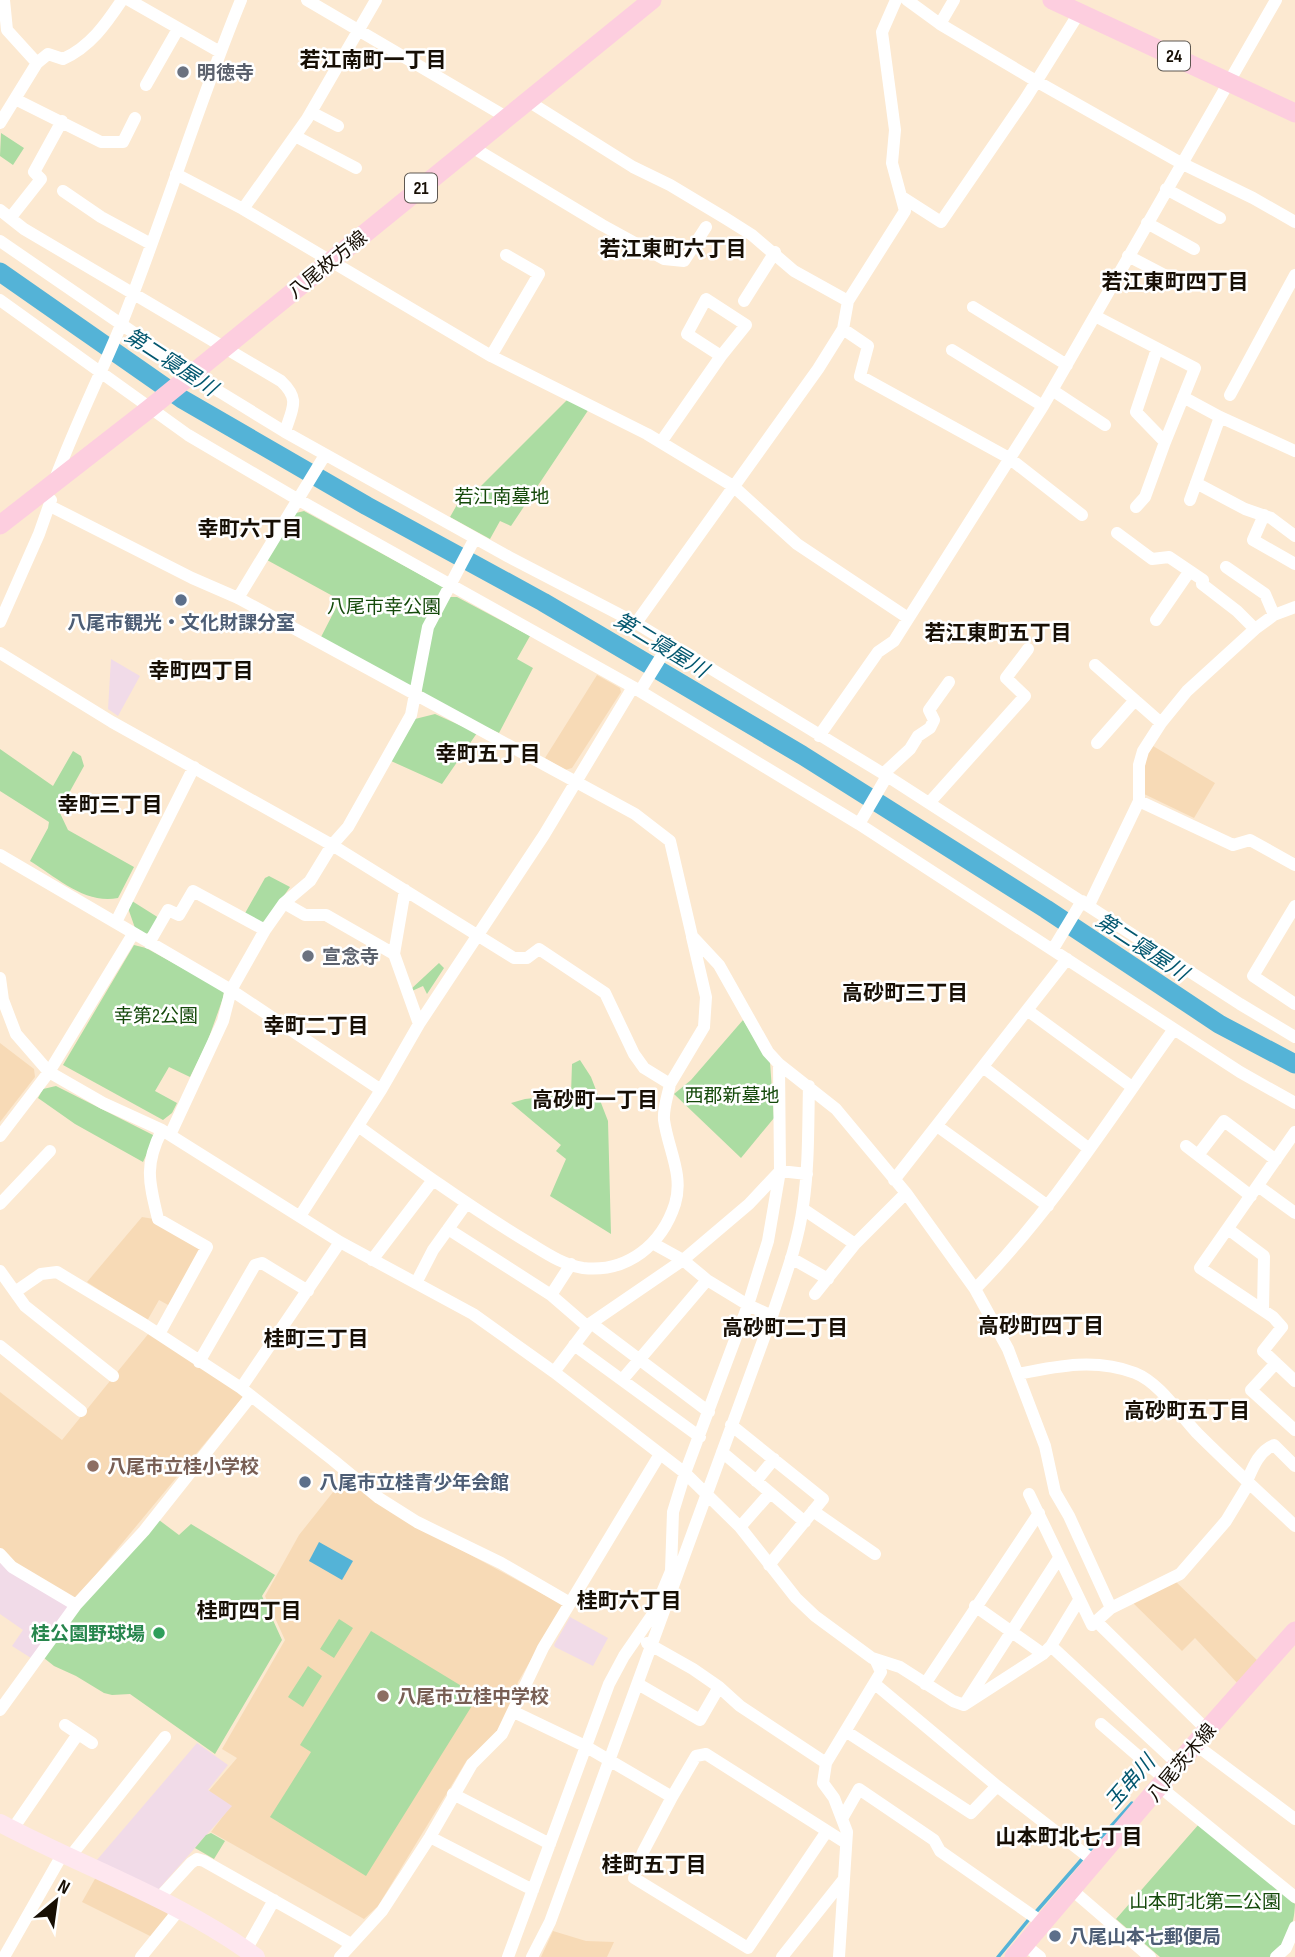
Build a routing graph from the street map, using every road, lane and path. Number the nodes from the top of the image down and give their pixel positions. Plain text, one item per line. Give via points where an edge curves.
1 (4, 0) edge
2 (122, 0) edge
3 (130, 0) edge
4 (242, 0) edge
5 (307, 0) edge
6 (376, 0) edge
7 (652, 0) edge
8 (896, 0) edge
9 (907, 0) edge
10 (954, 0) edge
11 (1052, 0) edge
12 (1276, 0) edge
13 (1079, 13) junction
14 (940, 24) junction
15 (178, 29) junction
16 (358, 30) junction
17 (3, 32) edge
18 (220, 52) junction
19 (37, 63) junction
20 (1036, 81) junction
21 (1228, 81) junction
22 (146, 85) dead end
23 (15, 99) junction
24 (528, 102) junction
25 (311, 112) junction
26 (1295, 113) edge
27 (135, 118) dead end
28 (508, 118) junction
29 (62, 121) junction
30 (0, 123) edge
31 (338, 126) dead end
32 (295, 136) junction
33 (472, 147) junction
34 (1181, 163) junction
35 (356, 168) dead end
36 (176, 174) junction
37 (1166, 189) junction
38 (63, 191) dead end
39 (902, 197) junction
40 (243, 209) junction
41 (5, 214) edge
42 (1220, 218) dead end
43 (1295, 222) edge
44 (1147, 223) junction
45 (706, 227) dead end
46 (0, 241) edge
47 (152, 244) junction
48 (1194, 249) dead end
49 (775, 252) junction
50 (506, 255) dead end
51 (1128, 256) junction
52 (331, 261) junction
53 (1295, 275) edge
54 (1174, 280) dead end
55 (132, 292) junction
56 (0, 300) edge
57 (744, 301) dead end
58 (848, 301) junction
59 (973, 307) dead end
60 (1095, 316) junction
61 (121, 323) junction
62 (843, 329) junction
63 (225, 347) junction
64 (1157, 349) junction
65 (952, 350) dead end
66 (491, 356) junction
67 (720, 356) junction
68 (1067, 365) junction
69 (100, 372) junction
70 (192, 374) junction
71 (1052, 390) junction
72 (1230, 395) dead end
73 (1184, 397) junction
74 (153, 406) junction
75 (1043, 406) junction
76 (1220, 417) junction
77 (1105, 425) dead end
78 (285, 432) junction
79 (661, 442) junction
80 (1165, 442) junction
81 (1295, 451) edge
82 (325, 455) junction
83 (1009, 458) junction
84 (1196, 483) junction
85 (52, 485) junction
86 (733, 486) junction
87 (297, 499) junction
88 (1190, 500) dead end
89 (50, 506) junction
90 (1136, 507) dead end
91 (1082, 515) dead end
92 (1264, 516) junction
93 (0, 525) edge
94 (1117, 533) dead end
95 (1295, 536) edge
96 (475, 538) junction
97 (1293, 559) edge
98 (1226, 567) dead end
99 (1189, 572) junction
100 (449, 584) junction
101 (238, 598) junction
102 (1295, 607) edge
103 (1274, 615) junction
104 (908, 618) junction
105 (1156, 620) dead end
106 (0, 622) edge
107 (636, 623) junction
108 (1255, 629) junction
109 (669, 644) junction
110 (1028, 649) dead end
111 (0, 653) edge
112 (1094, 665) dead end
113 (949, 682) dead end
114 (637, 689) junction
115 (416, 696) junction
116 (1135, 700) junction
117 (1161, 723) junction
118 (819, 736) junction
119 (1097, 743) dead end
120 (194, 767) junction
121 (885, 775) junction
122 (578, 781) junction
123 (1139, 801) junction
124 (929, 803) junction
125 (859, 824) junction
126 (332, 845) junction
127 (0, 855) edge
128 (1295, 865) edge
129 (405, 890) junction
130 (284, 902) junction
131 (1085, 903) junction
132 (1295, 906) edge
133 (116, 922) junction
134 (265, 929) junction
135 (132, 933) junction
136 (476, 935) junction
137 (692, 936) junction
138 (149, 943) junction
139 (1053, 949) junction
140 (394, 954) junction
141 (1067, 959) junction
142 (0, 978) edge
143 (231, 990) junction
144 (1295, 1004) edge
145 (1027, 1010) junction
146 (419, 1024) junction
147 (1174, 1029) junction
148 (1295, 1037) edge
149 (779, 1064) junction
150 (983, 1067) junction
151 (49, 1072) junction
152 (670, 1084) junction
153 (809, 1086) junction
154 (1132, 1087) junction
155 (381, 1090) junction
156 (1295, 1103) edge
157 (358, 1126) junction
158 (937, 1126) junction
159 (1, 1132) edge
160 (1295, 1132) edge
161 (166, 1133) junction
162 (1186, 1146) dead end
163 (1088, 1148) junction
164 (50, 1151) dead end
165 (1198, 1155) junction
166 (1276, 1160) junction
167 (780, 1171) junction
168 (807, 1174) junction
169 (433, 1180) junction
170 (894, 1180) junction
171 (1254, 1191) junction
172 (906, 1193) junction
173 (2, 1197) edge
174 (466, 1204) junction
175 (1048, 1206) junction
176 (803, 1209) junction
177 (1295, 1213) edge
178 (300, 1216) junction
179 (448, 1229) junction
180 (1228, 1229) junction
181 (340, 1242) junction
182 (654, 1244) junction
183 (855, 1244) junction
184 (791, 1258) junction
185 (372, 1260) junction
186 (683, 1260) junction
187 (571, 1264) junction
188 (0, 1271) edge
189 (828, 1279) junction
190 (707, 1280) junction
191 (416, 1283) junction
192 (975, 1289) junction
193 (308, 1291) junction
194 (15, 1292) junction
195 (551, 1294) junction
196 (815, 1294) dead end
197 (748, 1305) junction
198 (1263, 1310) junction
199 (772, 1316) junction
200 (590, 1325) junction
201 (159, 1334) junction
202 (574, 1345) junction
203 (0, 1346) edge
204 (641, 1361) junction
205 (200, 1362) junction
206 (1276, 1363) junction
207 (554, 1372) junction
208 (1018, 1374) junction
209 (113, 1376) dead end
210 (622, 1380) junction
211 (1295, 1381) edge
212 (246, 1392) junction
213 (80, 1411) dead end
214 (709, 1412) junction
215 (731, 1425) junction
216 (1295, 1430) edge
217 (700, 1437) junction
218 (722, 1451) junction
219 (660, 1454) junction
220 (774, 1459) junction
221 (1295, 1466) edge
222 (685, 1473) junction
223 (757, 1481) junction
224 (1248, 1482) junction
225 (707, 1493) junction
226 (770, 1493) junction
227 (1029, 1494) dead end
228 (813, 1511) junction
229 (1038, 1513) junction
230 (805, 1522) junction
231 (1295, 1526) edge
232 (740, 1527) junction
233 (0, 1554) edge
234 (875, 1554) dead end
235 (1059, 1558) junction
236 (769, 1565) junction
237 (1079, 1600) junction
238 (570, 1603) junction
239 (76, 1605) junction
240 (975, 1606) junction
241 (1111, 1608) junction
242 (1097, 1622) junction
243 (1010, 1632) junction
244 (1295, 1632) edge
245 (638, 1639) junction
246 (652, 1646) junction
247 (1047, 1650) junction
248 (876, 1661) junction
249 (638, 1684) junction
250 (925, 1684) junction
251 (875, 1685) junction
252 (719, 1687) junction
253 (964, 1705) junction
254 (0, 1710) edge
255 (514, 1712) junction
256 (1101, 1724) dead end
257 (65, 1726) dead end
258 (1202, 1731) junction
259 (847, 1732) junction
260 (78, 1734) junction
261 (165, 1737) dead end
262 (92, 1743) dead end
263 (584, 1746) junction
264 (609, 1760) junction
265 (826, 1763) junction
266 (1167, 1771) junction
267 (997, 1786) junction
268 (453, 1794) junction
269 (671, 1797) junction
270 (843, 1817) junction
271 (1295, 1819) edge
272 (6, 1826) edge
273 (827, 1831) junction
274 (430, 1837) junction
275 (846, 1843) junction
276 (550, 1844) junction
277 (65, 1856) junction
278 (1089, 1857) junction
279 (844, 1879) junction
280 (1071, 1889) junction
281 (533, 1890) junction
282 (1295, 1897) edge
283 (157, 1900) junction
284 (274, 1900) junction
285 (179, 1910) junction
286 (525, 1914) junction
287 (1036, 1918) junction
288 (550, 1922) junction
289 (1295, 1927) edge
290 (351, 1944) junction
291 (251, 1953) edge
292 (1026, 1953) edge
293 (842, 1956) edge
294 (4, 1957) edge
295 (141, 1957) edge
296 (340, 1957) edge
297 (508, 1957) edge
298 (532, 1957) edge
299 (782, 1957) edge
300 (1150, 1957) edge
301 (1277, 1957) edge

1 - 17 street
2 - 19 street via 78,53 64,59 48,54
3 - 15 street
4 - 18 street
5 - 16 street
6 - 16 street
7 - 24 main road, 八尾枚方線 / 21
8 - 39 street via 882,32 895,130 892,163
9 - 14 street
10 - 14 street
11 - 13 main road, 24
12 - 21 street
13 - 20 street
13 - 21 main road, 24
14 - 20 street
15 - 18 street
15 - 22 street
16 - 25 street
16 - 28 street
17 - 19 street
18 - 36 street
19 - 23 street
20 - 34 street
20 - 39 street via 941,222
21 - 26 main road, 24
21 - 34 street
23 - 29 street
23 - 30 street
24 - 28 main road, 八尾枚方線 / 21
24 - 49 street
25 - 31 street
25 - 32 street
27 - 29 street via 123,142 101,142
28 - 33 main road, 八尾枚方線 / 21
29 - 41 street via 34,172 41,178
32 - 35 street
32 - 40 street
33 - 45 street via 664,259 684,261
33 - 52 main road, 八尾枚方線 / 21
34 - 37 street
34 - 43 street
36 - 40 street
36 - 47 street
37 - 42 street
37 - 44 street
38 - 47 street
39 - 58 street via 905,211
40 - 52 street
41 - 55 street
44 - 48 street
44 - 51 street
46 - 61 street
47 - 55 street
49 - 57 street
49 - 58 street via 794,271
50 - 66 street via 539,274
51 - 54 street
51 - 60 street
52 - 63 main road, 八尾枚方線 / 21
52 - 66 street
53 - 72 street
55 - 61 street
55 - 63 street
56 - 69 street
58 - 62 street
59 - 68 street
60 - 64 street
60 - 68 street
61 - 69 street
61 - 70 street
62 - 83 street via 868,345 859,376
62 - 86 street
63 - 70 main road, 八尾枚方線 / 21
63 - 78 street via 292,391
64 - 73 street via 1195,368
64 - 80 street via 1136,412
65 - 75 street
66 - 79 street
67 - 67 street via 746,325 706,299 687,334
67 - 79 street
68 - 71 street
69 - 74 street
69 - 85 street
70 - 74 main road, 八尾枚方線 / 21
70 - 78 street
71 - 75 street
71 - 77 street
73 - 76 street
73 - 80 street
74 - 85 main road, 八尾枚方線 / 21
74 - 87 street via 188,435
75 - 83 street
76 - 81 street
76 - 84 street
78 - 82 street
79 - 86 street
80 - 90 street via 1145,497
82 - 87 street
82 - 96 street
83 - 91 street
83 - 104 street
84 - 88 street
84 - 92 street
85 - 89 street
85 - 93 main road, 八尾枚方線 / 21
86 - 104 street via 797,544
86 - 107 street
87 - 100 street
87 - 101 street
89 - 101 street
89 - 106 street
92 - 95 street
92 - 97 street via 1253,540
94 - 99 street via 1152,559 1169,557
96 - 100 street
96 - 107 street
98 - 103 street via 1265,594
99 - 105 street
99 - 108 street
100 - 114 street
100 - 115 street via 428,627
101 - 115 street
102 - 103 street
103 - 108 street
104 - 118 street
107 - 109 street
108 - 117 street via 1187,691
109 - 114 street
109 - 118 street
110 - 124 street via 1006,678 1025,696
111 - 120 street
112 - 116 street
113 - 121 street via 929,710 934,720 930,728
114 - 122 street
114 - 125 street
115 - 122 street
115 - 126 street via 411,715 370,789
116 - 117 street
116 - 119 street
117 - 123 street via 1139,765
118 - 121 street
120 - 126 street
120 - 133 street
121 - 124 street
121 - 125 street
122 - 136 street
122 - 137 street via 670,841
123 - 128 street via 1233,845 1250,840
123 - 131 street
124 - 131 street
125 - 139 street
126 - 129 street
126 - 130 street via 310,881
127 - 133 street
129 - 136 street
129 - 140 street
130 - 134 street
130 - 140 street via 305,915 326,915
131 - 139 street
131 - 148 street
132 - 144 street via 1253,976
133 - 135 street
134 - 138 street via 193,891 179,915 168,910
134 - 143 street
135 - 138 street
135 - 151 street
136 - 146 street
136 - 152 street via 514,958 527,958 539,949 605,993 634,1054 644,1068
137 - 149 street via 719,965
137 - 152 street via 706,997 704,1027
138 - 143 street
139 - 141 street
140 - 146 street
141 - 145 street
141 - 147 street
142 - 151 street via 16,1034
143 - 155 street
143 - 161 street via 223,1021
145 - 150 street
145 - 154 street
146 - 155 street
147 - 154 street
147 - 156 street
149 - 153 street
149 - 167 street
150 - 158 street
150 - 163 street
151 - 159 street
151 - 161 street
152 - 182 street via 664,1120 679,1192
153 - 168 street
153 - 170 street via 836,1109
154 - 163 street
155 - 157 street
157 - 169 street
157 - 178 street
158 - 170 street
158 - 175 street
160 - 166 street
161 - 178 street
161 - 201 street via 153,1147 149,1170 158,1219 208,1247
162 - 165 street
163 - 175 street
164 - 173 street
165 - 166 street via 1224,1121
165 - 171 street
166 - 171 street
167 - 168 street
167 - 186 street
167 - 197 street via 768,1241
168 - 176 street
169 - 174 street
169 - 185 street
170 - 172 street
171 - 177 street
171 - 180 street
172 - 183 street
172 - 192 street
174 - 179 street
174 - 187 street
175 - 192 street
176 - 183 street
176 - 184 street
178 - 181 street
179 - 191 street
179 - 195 street
180 - 198 street via 1264,1256
180 - 198 street via 1200,1268
181 - 185 street
181 - 193 street
182 - 186 street
182 - 187 street via 639,1256 598,1269
183 - 189 street
184 - 189 street
184 - 199 street
185 - 191 street
186 - 190 street
186 - 200 street
187 - 195 street
188 - 194 street
189 - 196 street
190 - 197 street
190 - 204 street
191 - 207 street via 473,1314
192 - 208 street
193 - 205 street via 262,1263 255,1265
193 - 212 street
194 - 201 street via 41,1273 57,1272
194 - 209 street via 25,1306
195 - 200 street
197 - 199 street
197 - 214 street
198 - 206 street via 1282,1327 1263,1351
199 - 215 street
200 - 202 street
200 - 204 street
201 - 205 street
202 - 207 street
202 - 210 street
203 - 213 street
204 - 210 street
204 - 214 street
205 - 212 street
206 - 211 street
206 - 216 street via 1251,1390
207 - 219 street
208 - 224 street via 1066,1364 1137,1374
208 - 241 street via 1045,1446 1055,1492
210 - 217 street
212 - 238 street via 379,1498
212 - 239 street via 144,1531
214 - 217 street
215 - 218 street
215 - 220 street
217 - 222 street
218 - 223 street
218 - 225 street
219 - 222 street
219 - 238 street
220 - 223 street
220 - 228 street via 823,1499
221 - 224 street via 1273,1445 1255,1462
222 - 225 street
222 - 245 street via 671,1525 671,1571
223 - 226 street
224 - 231 street
224 - 241 street via 1226,1521 1180,1574
225 - 232 street
225 - 246 street
226 - 230 street
226 - 232 street
227 - 229 street
228 - 230 street
228 - 234 street
229 - 235 street
229 - 240 street
230 - 236 street
232 - 236 street
233 - 239 street via 12,1567
235 - 237 street
235 - 243 street
236 - 248 street via 815,1616
237 - 242 street via 1092,1625
237 - 247 street
238 - 255 street via 524,1684
239 - 254 street
240 - 243 street
240 - 250 street
241 - 242 street
242 - 258 street
243 - 247 street
243 - 253 street
244 - 258 main road, 八尾茨木線
245 - 246 street
245 - 263 street via 609,1684
246 - 249 street
246 - 252 street
247 - 253 street
247 - 266 street
248 - 250 street via 900,1667
248 - 251 street via 881,1672
249 - 252 street via 700,1720
249 - 264 street
250 - 253 street
251 - 259 street
251 - 267 street
252 - 265 street
255 - 263 street
255 - 268 street via 502,1734 472,1763
256 - 266 street
257 - 260 street
258 - 266 main road, 八尾茨木線
258 - 271 street
259 - 265 street
259 - 267 street via 971,1814
260 - 262 street
260 - 272 street
261 - 277 street
263 - 264 street
263 - 276 street
264 - 269 street
264 - 288 street
265 - 270 street via 823,1783
266 - 278 main road, 八尾茨木線
266 - 282 street
267 - 278 street
268 - 274 street
268 - 276 street
269 - 273 street via 696,1756 706,1754
269 - 273 street via 634,1878 748,1948
270 - 275 street
270 - 287 street via 859,1789
272 - 277 street
273 - 275 street
274 - 281 street
274 - 290 street via 382,1910
275 - 279 street
276 - 281 street
277 - 283 street
277 - 294 street
278 - 280 main road, 八尾茨木線
279 - 293 street
279 - 299 street
280 - 287 main road, 八尾茨木線
280 - 300 street
281 - 286 street
283 - 284 street via 197,1859
283 - 285 street
284 - 290 street
284 - 291 street
285 - 291 street
285 - 295 street
286 - 288 street
286 - 297 street
287 - 292 main road, 八尾茨木線
288 - 298 street
289 - 301 street
290 - 296 street

